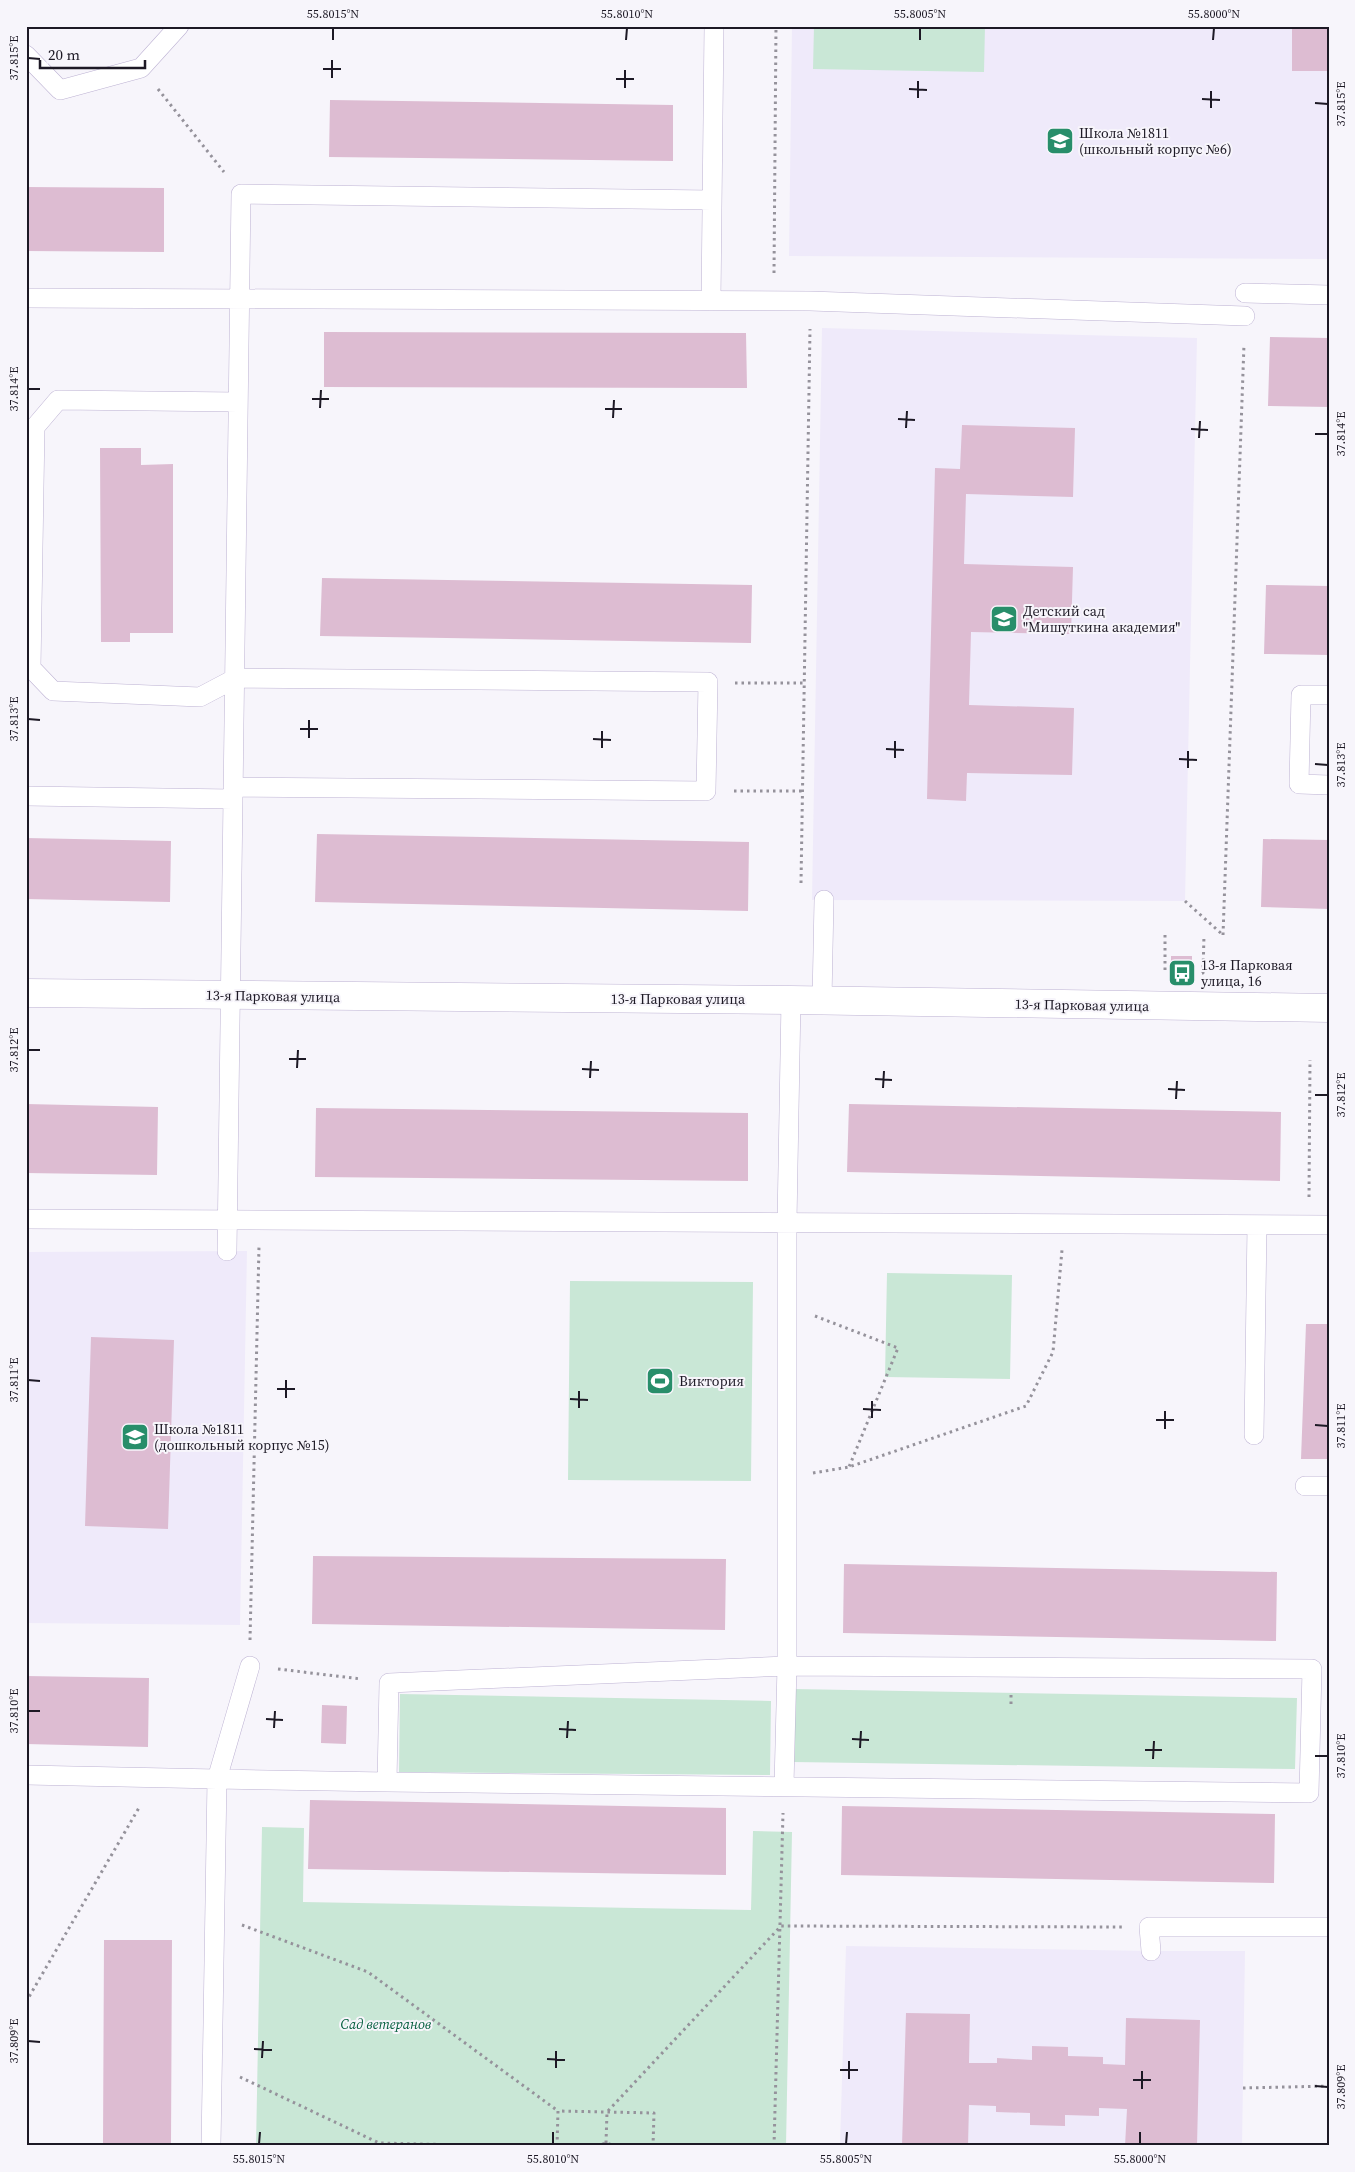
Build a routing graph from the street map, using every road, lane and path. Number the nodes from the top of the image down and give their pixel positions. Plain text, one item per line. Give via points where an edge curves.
1 (179, 26) edge
2 (714, 26) edge
3 (776, 26) edge
4 (26, 55) edge
5 (141, 68) junction
6 (241, 194) junction
7 (712, 200) junction
8 (774, 279) dead end
9 (1245, 293) dead end
10 (1329, 295) edge
11 (26, 298) edge
12 (240, 299) junction
13 (711, 300) junction
14 (810, 301) junction
15 (1244, 316) joint
16 (238, 402) junction
17 (236, 678) junction
18 (708, 682) junction
19 (804, 683) junction
20 (1329, 696) edge
21 (1329, 785) edge
22 (706, 791) junction
23 (802, 791) junction
24 (233, 793) junction
25 (26, 796) edge
26 (801, 889) dead end
27 (824, 900) dead end
28 (1185, 901) dead end
29 (1165, 935) dead end
30 (1204, 935) dead end
31 (1173, 972) dead end
32 (1196, 973) dead end
33 (26, 993) edge
34 (230, 995) junction
35 (790, 1000) junction
36 (822, 1000) junction
37 (1329, 1008) edge
38 (1310, 1060) dead end
39 (26, 1219) edge
40 (260, 1220) junction
41 (227, 1221) junction
42 (787, 1222) junction
43 (1064, 1225) junction
44 (1257, 1225) junction
45 (1309, 1225) junction
46 (1329, 1225) edge
47 (227, 1251) dead end
48 (787, 1305) junction
49 (1254, 1435) dead end
50 (849, 1467) junction
51 (787, 1478) junction
52 (1305, 1486) dead end
53 (1329, 1486) edge
54 (250, 1666) junction
55 (787, 1666) junction
56 (389, 1683) junction
57 (26, 1775) edge
58 (157, 1777) junction
59 (217, 1779) junction
60 (387, 1782) junction
61 (784, 1785) junction
62 (215, 1916) junction
63 (780, 1926) junction
64 (1149, 1927) junction
65 (1329, 1927) edge
66 (1151, 1952) dead end
67 (26, 2002) edge
68 (212, 2064) junction
69 (1329, 2086) edge
70 (1243, 2088) dead end
71 (558, 2110) junction
72 (607, 2112) junction
73 (606, 2143) junction
74 (210, 2146) edge
75 (505, 2146) edge
76 (557, 2146) edge
77 (596, 2146) edge
78 (616, 2146) edge
79 (653, 2146) edge
80 (774, 2146) edge

1 - 5 lane
2 - 7 lane
3 - 8 path
4 - 5 lane via 60,90
5 - 6 path
6 - 7 lane
6 - 12 lane
7 - 13 lane
9 - 10 lane
11 - 12 lane
12 - 13 lane
12 - 16 lane
13 - 14 lane
14 - 15 lane
14 - 19 path
15 - 28 path via 1224,936
16 - 17 lane
16 - 17 lane via 58,400 35,427 31,668 53,691 200,697
17 - 18 lane
17 - 24 lane
18 - 19 path
18 - 22 lane
19 - 23 path
20 - 21 lane via 1300,695 1299,784
22 - 23 path
22 - 24 lane
23 - 26 path
24 - 25 lane
24 - 34 lane
27 - 36 lane
29 - 31 path via 1164,972
30 - 32 path via 1203,973
33 - 34 street, 13-я Парковая улица
34 - 35 street, 13-я Парковая улица
34 - 41 lane
35 - 36 street, 13-я Парковая улица
35 - 42 lane
36 - 37 street, 13-я Парковая улица
38 - 45 path
39 - 41 lane
40 - 41 lane
40 - 42 lane
40 - 54 path
41 - 47 lane
42 - 43 lane
42 - 48 lane
43 - 44 lane
43 - 50 path via 1053,1352 1026,1406
44 - 45 lane
44 - 49 lane
45 - 46 lane
48 - 50 path via 898,1348
48 - 51 lane
50 - 51 path
51 - 55 lane
52 - 53 lane
54 - 56 path
54 - 59 lane
55 - 56 lane
55 - 61 lane
55 - 61 lane via 1312,1669 1309,1793
56 - 60 lane
57 - 58 lane
58 - 59 lane
58 - 67 path
59 - 60 lane
59 - 62 lane
60 - 61 lane
61 - 63 path
62 - 68 lane
62 - 71 path via 368,1972
63 - 64 path
63 - 72 path
63 - 80 path
64 - 65 lane
64 - 66 lane
68 - 74 lane
68 - 75 path via 379,2143
69 - 70 path
71 - 72 path
71 - 76 path
72 - 73 path
72 - 79 path via 654,2113
73 - 77 path
73 - 78 path

